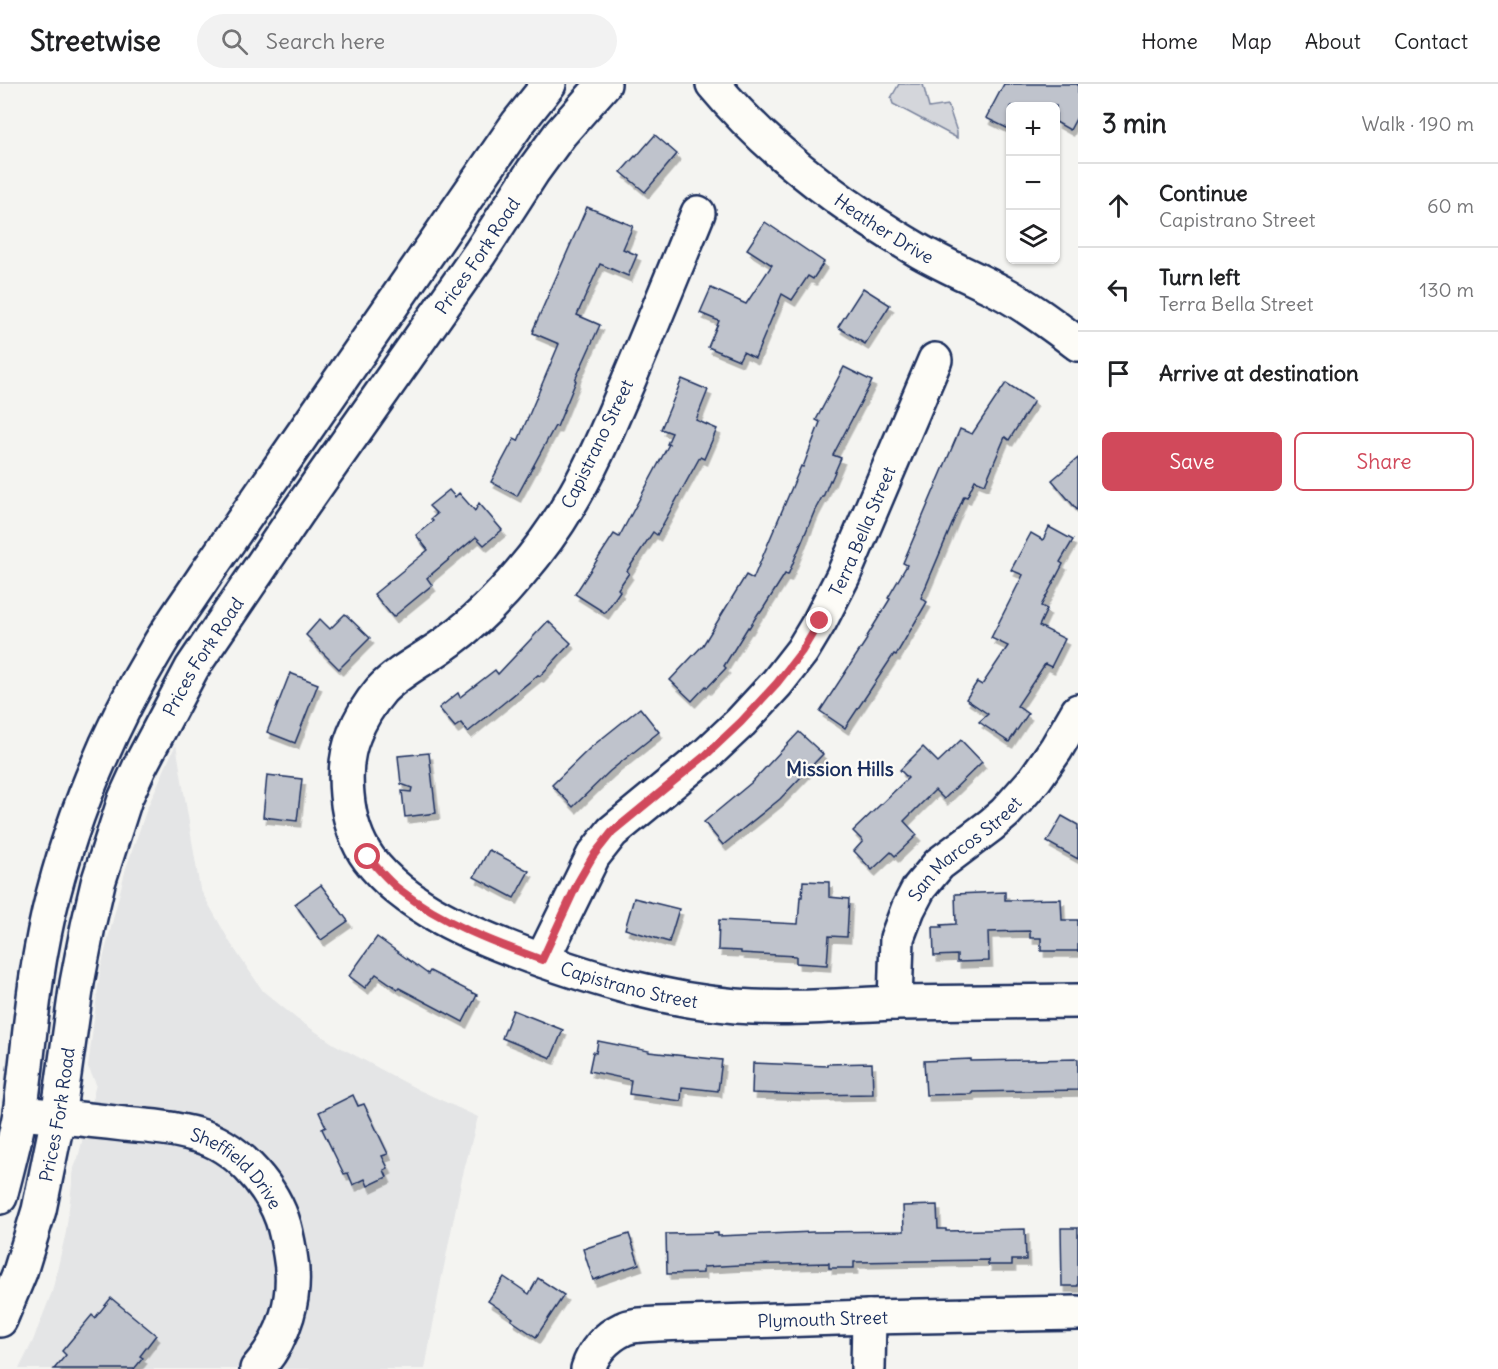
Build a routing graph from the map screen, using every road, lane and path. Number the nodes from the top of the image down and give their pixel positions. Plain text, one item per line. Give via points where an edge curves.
1 (549, 84) edge
2 (604, 84) edge
3 (713, 84) edge
4 (698, 213) dead end
5 (1078, 344) edge
6 (935, 360) dead end
7 (1078, 711) edge
8 (542, 960) junction
9 (1078, 1001) edge
10 (895, 1003) junction
11 (20, 1113) junction
12 (58, 1117) junction
13 (0, 1197) edge
14 (1078, 1313) edge
15 (868, 1317) junction
16 (0, 1320) edge
17 (257, 1369) edge
18 (588, 1369) edge
19 (868, 1369) edge

1 - 11 street, Prices Fork Road via 206,574 140,679 86,791 54,892 41,951
2 - 12 street, Prices Fork Road via 533,171 181,688 125,799 98,883 77,983
3 - 5 street, Heather Drive via 758,132 834,196 923,252 1004,294
4 - 8 street, Capistrano Street via 599,447 568,507 519,574 490,605 451,640 380,691 358,725 347,759 348,810 354,834 384,876 450,922
6 - 8 street, Terra Bella Street via 843,576 802,651 741,722 612,832 578,882
7 - 10 street, San Marcos Street via 1056,749 1005,813 939,864 919,888 897,938
8 - 10 street, Capistrano Street via 636,990 710,1003 790,1007
9 - 10 street, Capistrano Street
11 - 12 street, Sheffield Drive
11 - 13 street, Prices Fork Road
12 - 16 street, Prices Fork Road via 39,1210
12 - 17 street, Sheffield Drive via 198,1135 242,1160 267,1188 286,1233 293,1286 277,1341
14 - 15 street, Plymouth Street
15 - 18 street, Plymouth Street via 634,1326 608,1339
15 - 19 street

